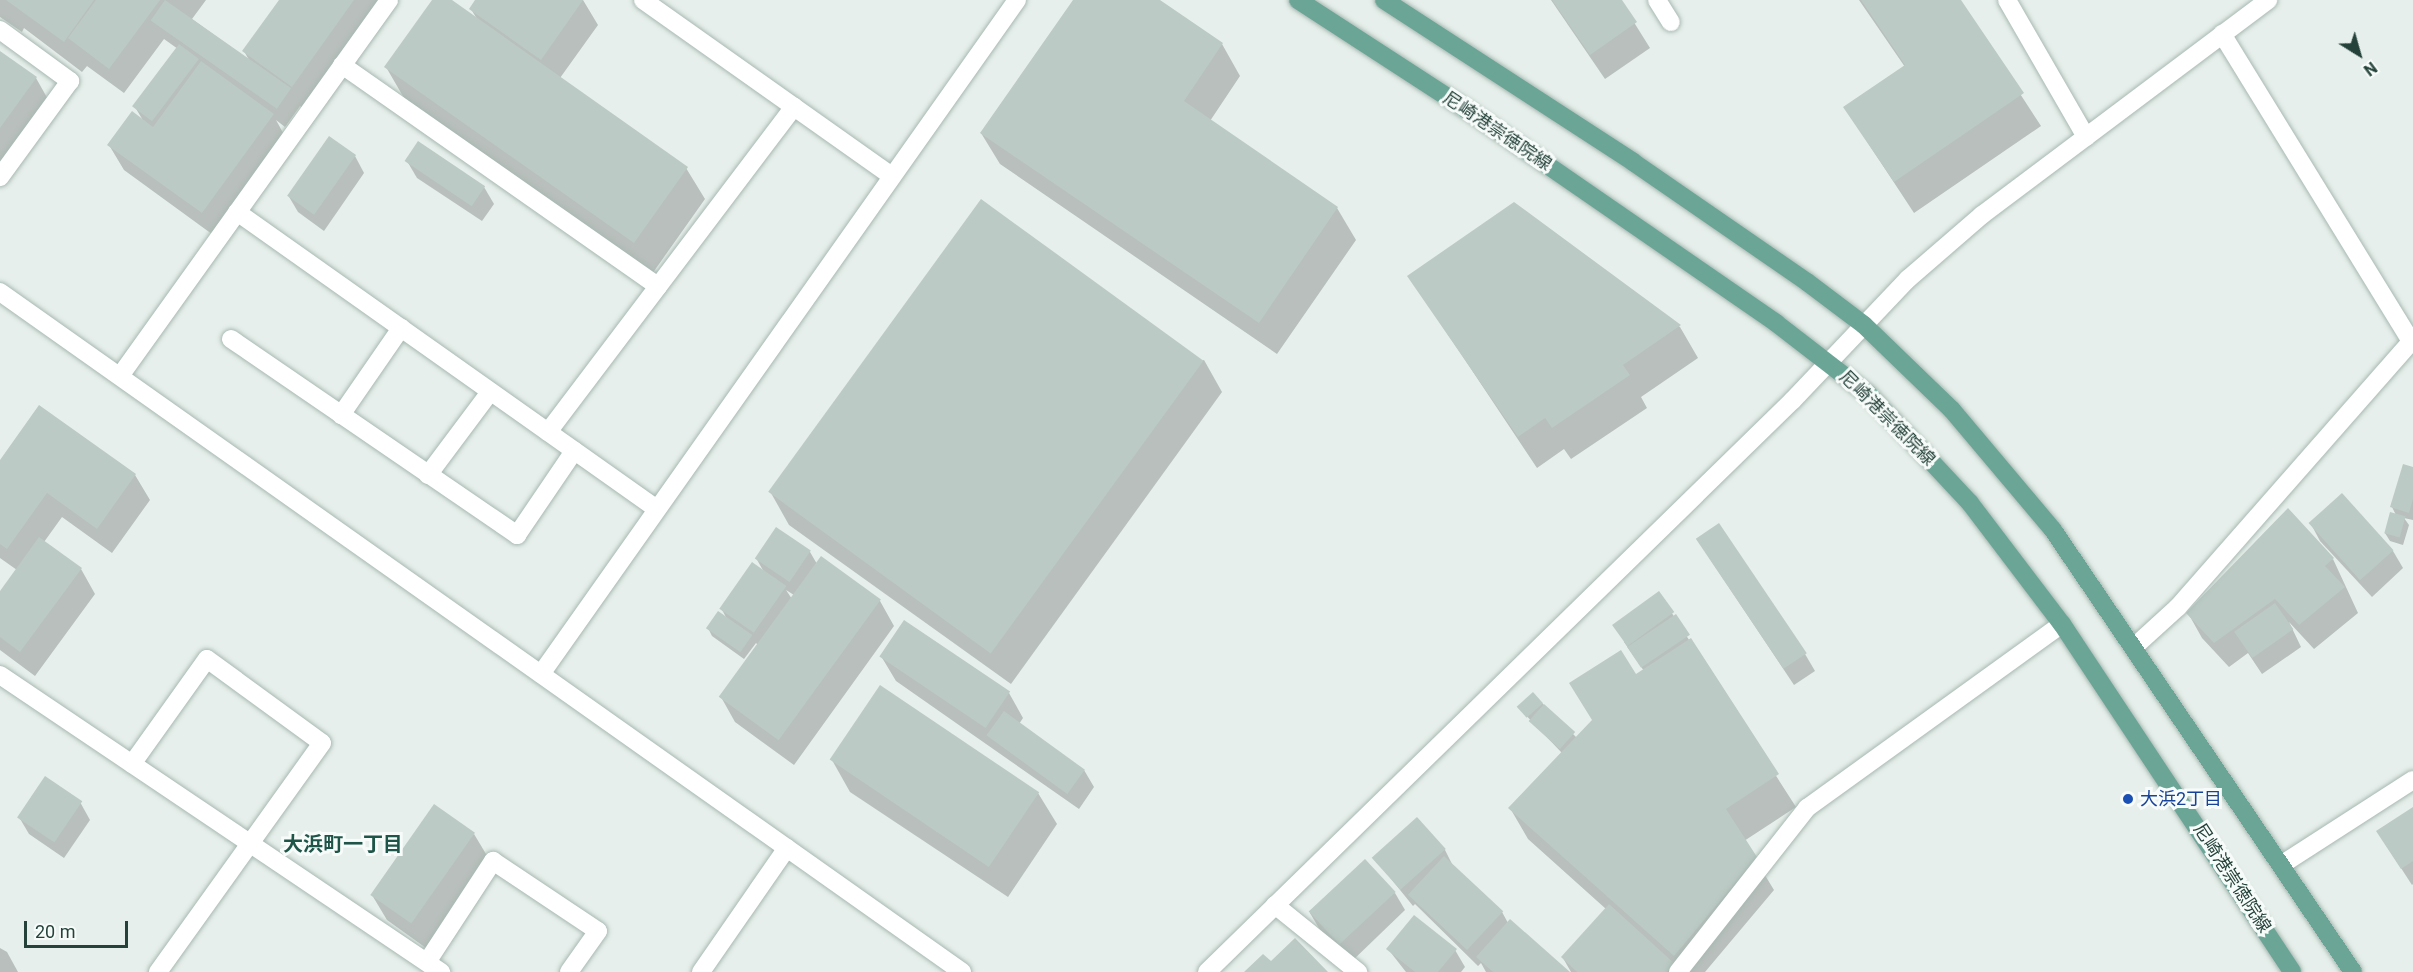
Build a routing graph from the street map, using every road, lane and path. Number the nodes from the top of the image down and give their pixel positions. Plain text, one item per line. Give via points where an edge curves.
1 (389, 0) edge
2 (644, 0) edge
3 (1017, 0) edge
4 (1298, 0) edge
5 (1384, 0) edge
6 (1657, 0) edge
7 (2007, 0) edge
8 (2268, 0) edge
9 (1671, 22) dead end
10 (0, 30) edge
11 (2222, 34) junction
12 (342, 65) junction
13 (794, 107) junction
14 (2086, 137) junction
15 (892, 176) junction
16 (0, 177) edge
17 (237, 212) junction
18 (658, 286) junction
19 (0, 292) edge
20 (1864, 326) junction
21 (401, 328) junction
22 (231, 339) dead end
23 (2412, 343) edge
24 (1830, 362) junction
25 (120, 376) junction
26 (490, 392) junction
27 (340, 415) junction
28 (548, 432) junction
29 (574, 451) junction
30 (428, 475) junction
31 (657, 509) junction
32 (2062, 624) junction
33 (2134, 647) junction
34 (541, 674) junction
35 (0, 675) edge
36 (132, 764) junction
37 (2413, 780) edge
38 (249, 842) junction
39 (787, 848) junction
40 (2281, 866) junction
41 (1275, 905) junction
42 (434, 967) edge
43 (158, 972) edge
44 (569, 972) edge
45 (701, 972) edge
46 (962, 972) edge
47 (1207, 972) edge
48 (1358, 972) edge
49 (1678, 972) edge
50 (2292, 972) edge
51 (2353, 972) edge

1 - 12 street
2 - 13 street
3 - 15 street
4 - 24 main road, 尼崎港崇徳院線 via 1467,109
5 - 20 main road via 1642,168
6 - 9 street
7 - 14 street
8 - 11 street
10 - 16 street via 70,81
11 - 14 street
11 - 23 street
12 - 17 street
12 - 18 street
13 - 15 street
13 - 18 street
14 - 20 street via 1982,215 1908,279
15 - 31 street
17 - 21 street
17 - 25 street
18 - 28 street
19 - 25 street
20 - 24 street
20 - 33 main road via 1990,452 2053,530
21 - 26 street
21 - 27 street
22 - 27 street
23 - 33 street via 2178,607
24 - 32 main road, 尼崎港崇徳院線 via 1868,394 1970,503
24 - 41 street
25 - 34 street
26 - 28 street
26 - 30 street
27 - 30 street
28 - 29 street
29 - 30 street via 517,536
29 - 31 street
31 - 34 street
32 - 49 street via 1807,808
32 - 50 main road, 尼崎港崇徳院線
33 - 40 main road
34 - 39 street
35 - 36 street
36 - 38 street
36 - 38 street via 207,659 322,743
37 - 40 street
38 - 42 street
38 - 43 street
39 - 45 street
39 - 46 street
40 - 51 main road
41 - 47 street
41 - 48 street
42 - 44 street via 494,861 598,931

